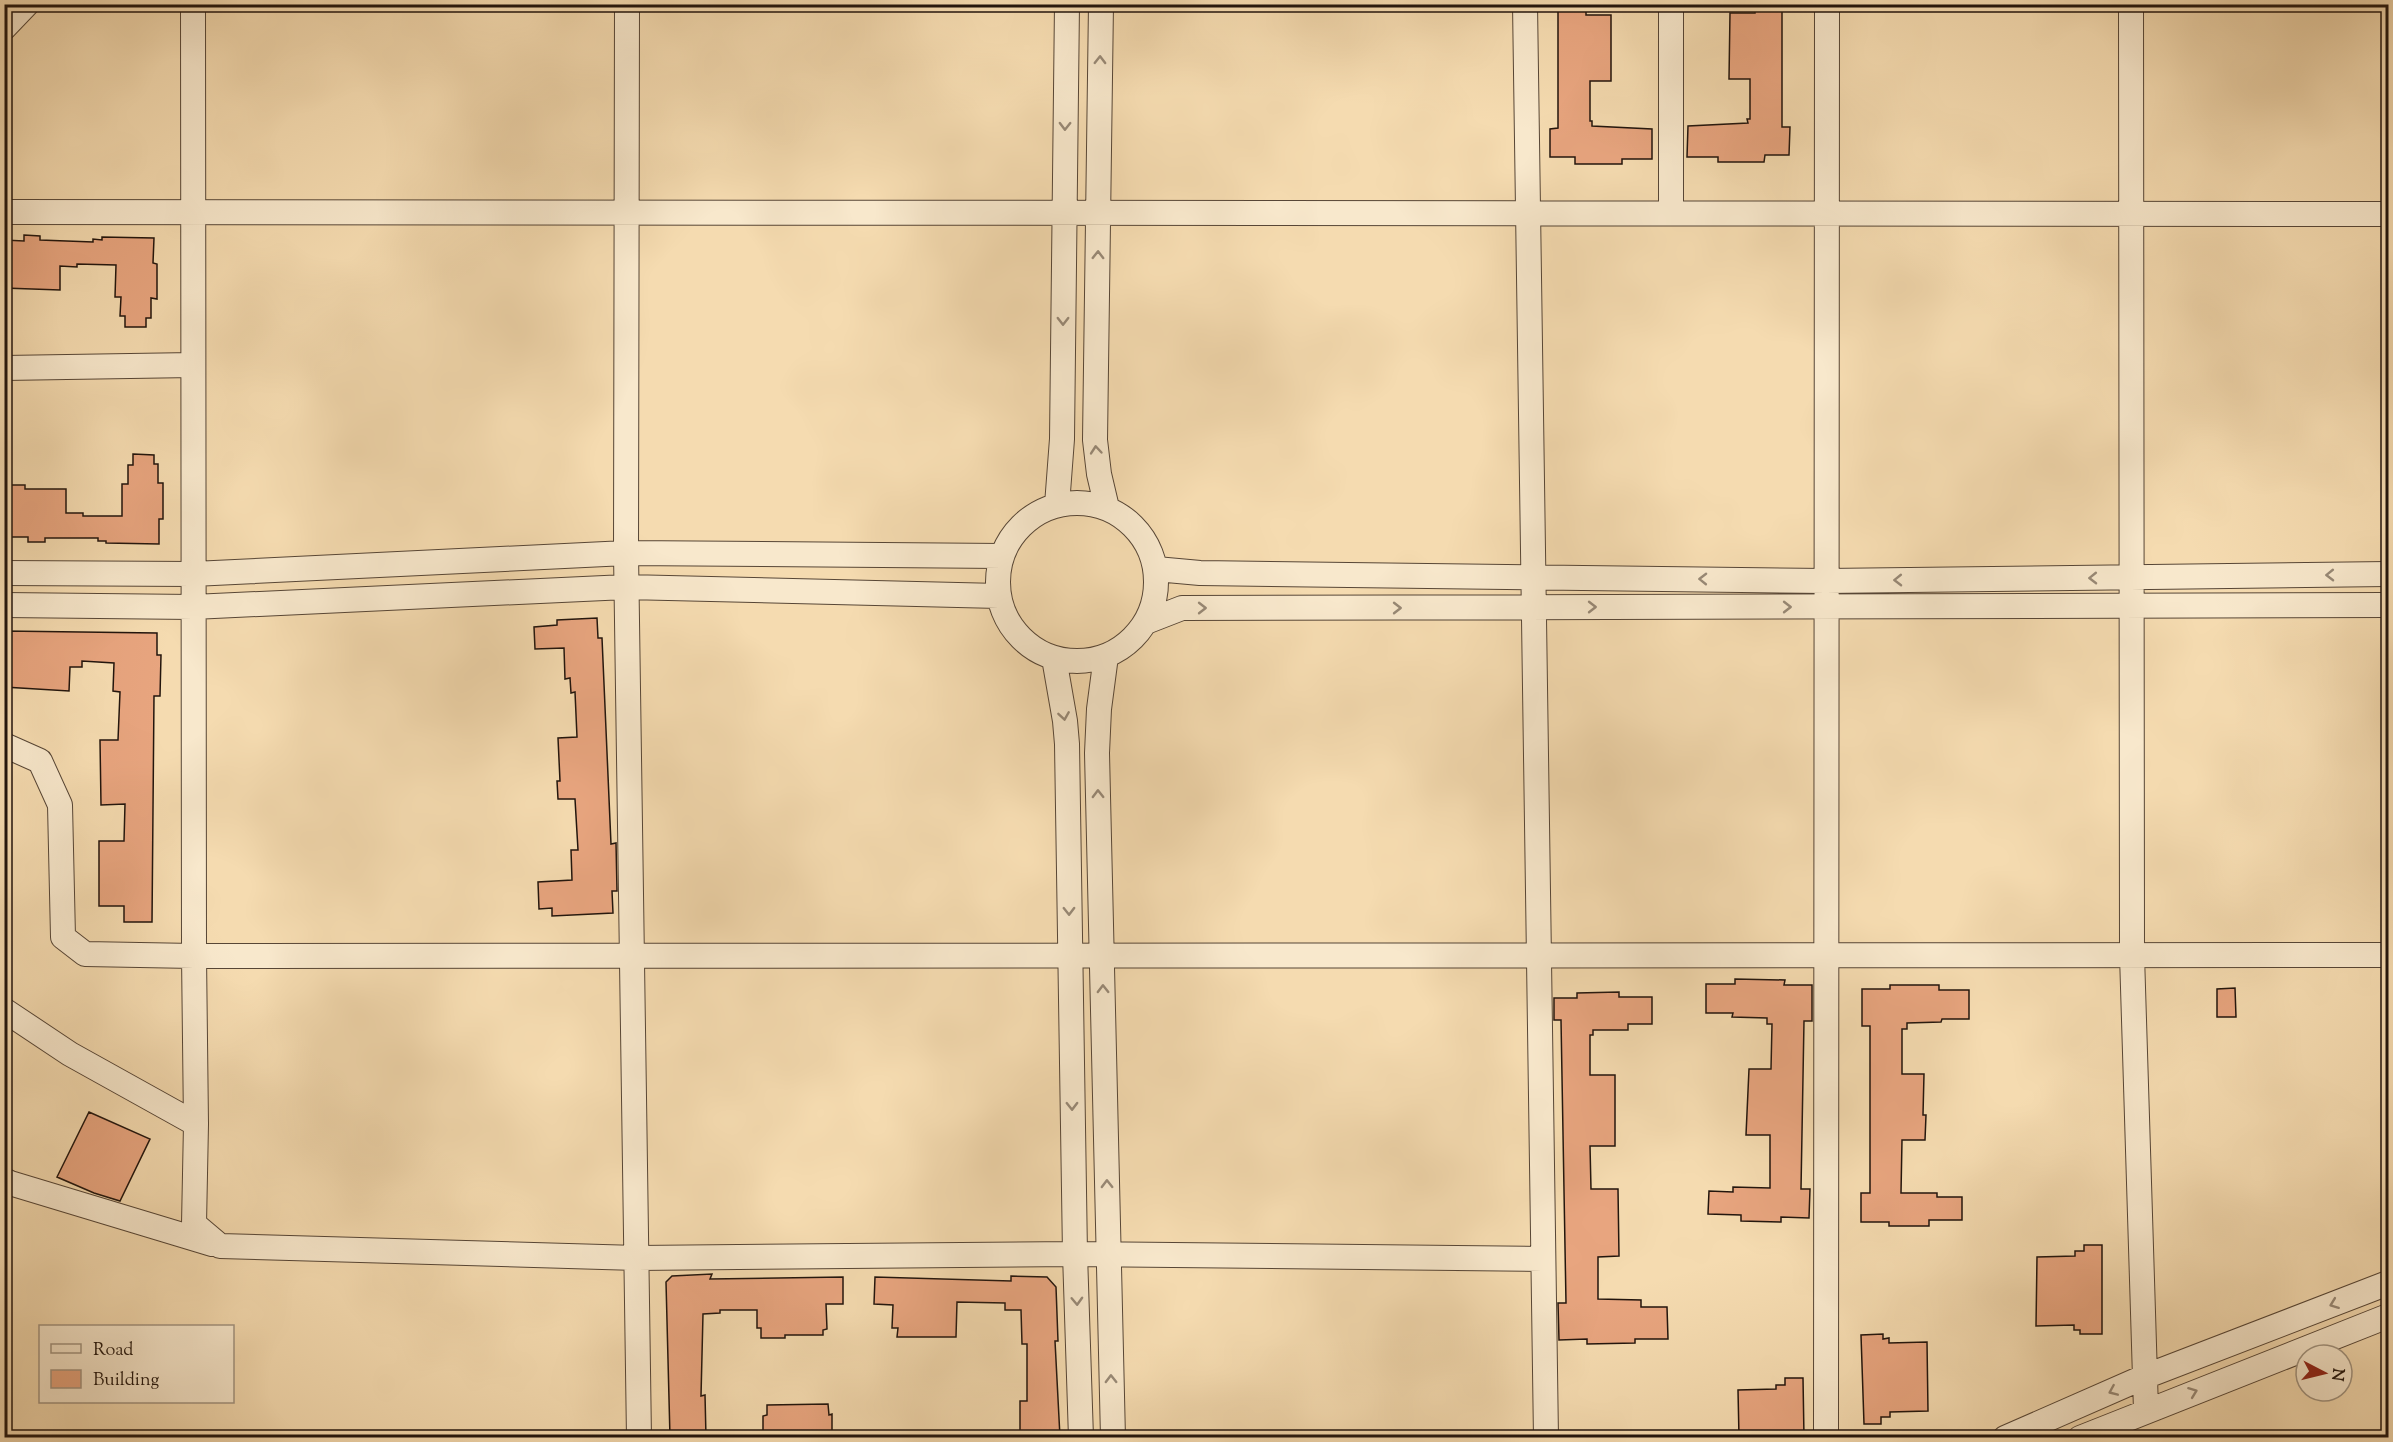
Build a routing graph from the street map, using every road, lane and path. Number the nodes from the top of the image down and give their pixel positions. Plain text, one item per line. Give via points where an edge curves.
1 (27, 4) edge
2 (193, 4) edge
3 (627, 4) edge
4 (1067, 4) edge
5 (1101, 4) edge
6 (1525, 4) edge
7 (1671, 4) edge
8 (1827, 4) edge
9 (2131, 4) edge
10 (4, 28) edge
11 (4, 212) edge
12 (193, 212) junction
13 (627, 212) junction
14 (1064, 213) junction
15 (1099, 213) junction
16 (1528, 213) junction
17 (1671, 213) junction
18 (1826, 214) junction
19 (2132, 214) junction
20 (2388, 214) edge
21 (193, 365) junction
22 (4, 368) edge
23 (1057, 505) junction
24 (1107, 508) junction
25 (626, 554) junction
26 (1002, 556) junction
27 (1156, 569) junction
28 (4, 573) edge
29 (193, 574) junction
30 (2388, 574) edge
31 (1533, 577) junction
32 (2132, 577) junction
33 (1826, 581) junction
34 (627, 587) junction
35 (999, 596) junction
36 (4, 604) edge
37 (2388, 605) edge
38 (2132, 606) junction
39 (193, 607) junction
40 (1533, 607) junction
41 (1826, 607) junction
42 (1146, 622) junction
43 (1106, 656) junction
44 (1053, 658) junction
45 (4, 745) edge
46 (632, 954) junction
47 (2132, 954) junction
48 (1102, 955) junction
49 (1538, 955) junction
50 (1825, 955) junction
51 (2388, 955) edge
52 (194, 956) junction
53 (1070, 956) junction
54 (4, 1010) edge
55 (196, 1124) junction
56 (4, 1180) edge
57 (220, 1246) junction
58 (1075, 1254) junction
59 (1109, 1254) junction
60 (637, 1258) junction
61 (1543, 1259) junction
62 (2388, 1284) edge
63 (2388, 1316) edge
64 (2144, 1377) junction
65 (2146, 1410) junction
66 (639, 1437) edge
67 (1081, 1437) edge
68 (1113, 1437) edge
69 (1546, 1437) edge
70 (1826, 1437) edge
71 (2005, 1437) edge
72 (2080, 1437) edge

1 - 10 street
2 - 12 street
3 - 13 street
4 -> 14 street
15 -> 5 street
6 - 16 street
7 - 17 street
8 - 18 street
9 - 19 street
11 - 12 street
12 - 13 street
12 - 21 street
13 - 14 street
13 - 25 street
14 - 15 street
14 -> 23 street via 1062,439
15 - 16 street
24 -> 15 street via 1095,440
16 - 17 street
16 - 31 street
17 - 18 street
18 - 19 street
18 - 33 street
19 - 20 street
19 - 32 street
21 - 22 street
21 - 29 street
23 - 24 street via 1082,502
23 - 26 street via 1033,516 1014,533
24 - 27 street via 1130,522 1147,543
25 - 26 street
25 - 29 street
25 - 34 street
26 - 35 street
27 - 31 street via 1200,573
27 - 42 street via 1155,596
28 - 29 street
29 - 39 street
30 -> 32 street
33 -> 31 street
31 - 40 street
32 -> 33 street
32 - 38 street
33 - 41 street
34 - 35 street
34 - 39 street
34 - 46 street
35 - 44 street via 1018,635
36 - 39 street
37 - 38 street
38 - 41 street
38 - 47 street
39 - 52 street
40 -> 41 street
42 -> 40 street via 1182,608
40 - 49 street
41 - 50 street
42 - 43 street via 1129,643
43 - 44 street via 1080,662
48 -> 43 street via 1097,753
44 -> 53 street via 1067,744
45 - 52 street via 40,761 60,805 63,937 85,954
46 - 52 street
46 - 53 street
46 - 60 street
47 - 50 street
47 - 51 street
47 - 64 street
48 - 49 street
48 - 53 street
59 -> 48 street
49 - 50 street
49 - 61 street
50 - 70 street
52 - 55 street
53 -> 58 street
54 - 55 street via 70,1054
55 - 57 street via 194,1224
56 - 57 street
57 - 60 street
58 - 59 street
58 - 60 street
58 -> 67 street
59 - 61 street
68 -> 59 street
60 - 66 street
61 - 69 street
62 -> 64 street
65 -> 63 street
64 - 65 street
64 -> 71 street
65 - 72 street

